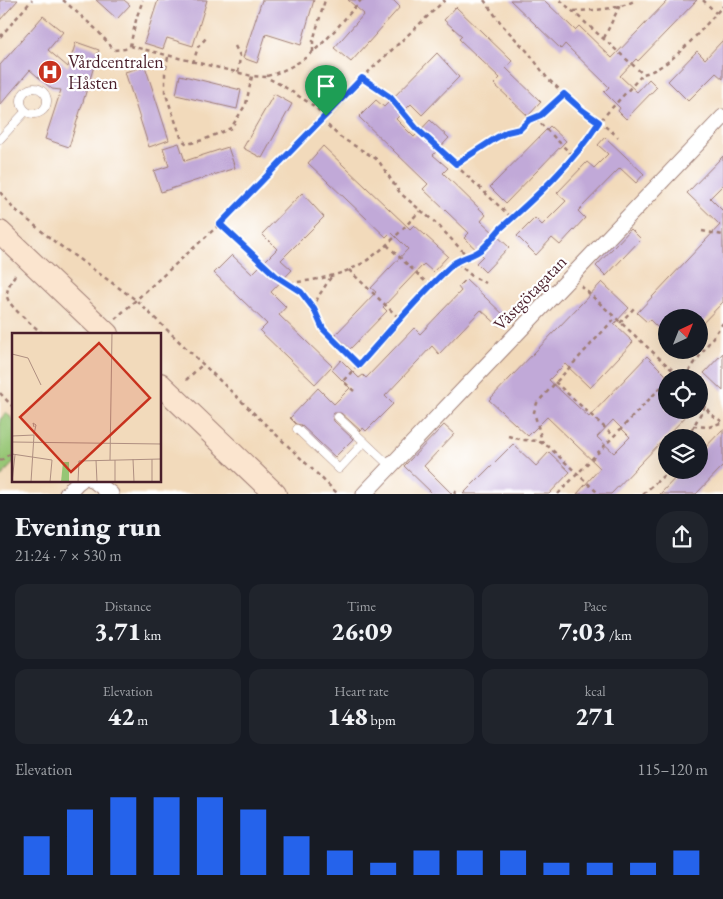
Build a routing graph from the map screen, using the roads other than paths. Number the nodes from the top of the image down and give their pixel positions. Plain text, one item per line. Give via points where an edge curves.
1 (26, 111) dead end
2 (723, 117) edge
3 (0, 139) edge
4 (0, 232) edge
5 (109, 329) edge
6 (161, 385) edge
7 (338, 417) dead end
8 (297, 429) dead end
9 (364, 442) junction
10 (390, 466) junction
11 (78, 482) edge
12 (95, 482) edge
13 (67, 494) edge
14 (110, 494) edge
15 (275, 494) edge
16 (364, 494) edge

1 - 3 lane
2 - 10 street, Västgötagatan
4 - 5 street
6 - 15 street
7 - 9 lane
8 - 9 lane via 339,469
9 - 10 lane
10 - 16 street, Västgötagatan
11 - 13 street
12 - 14 street

